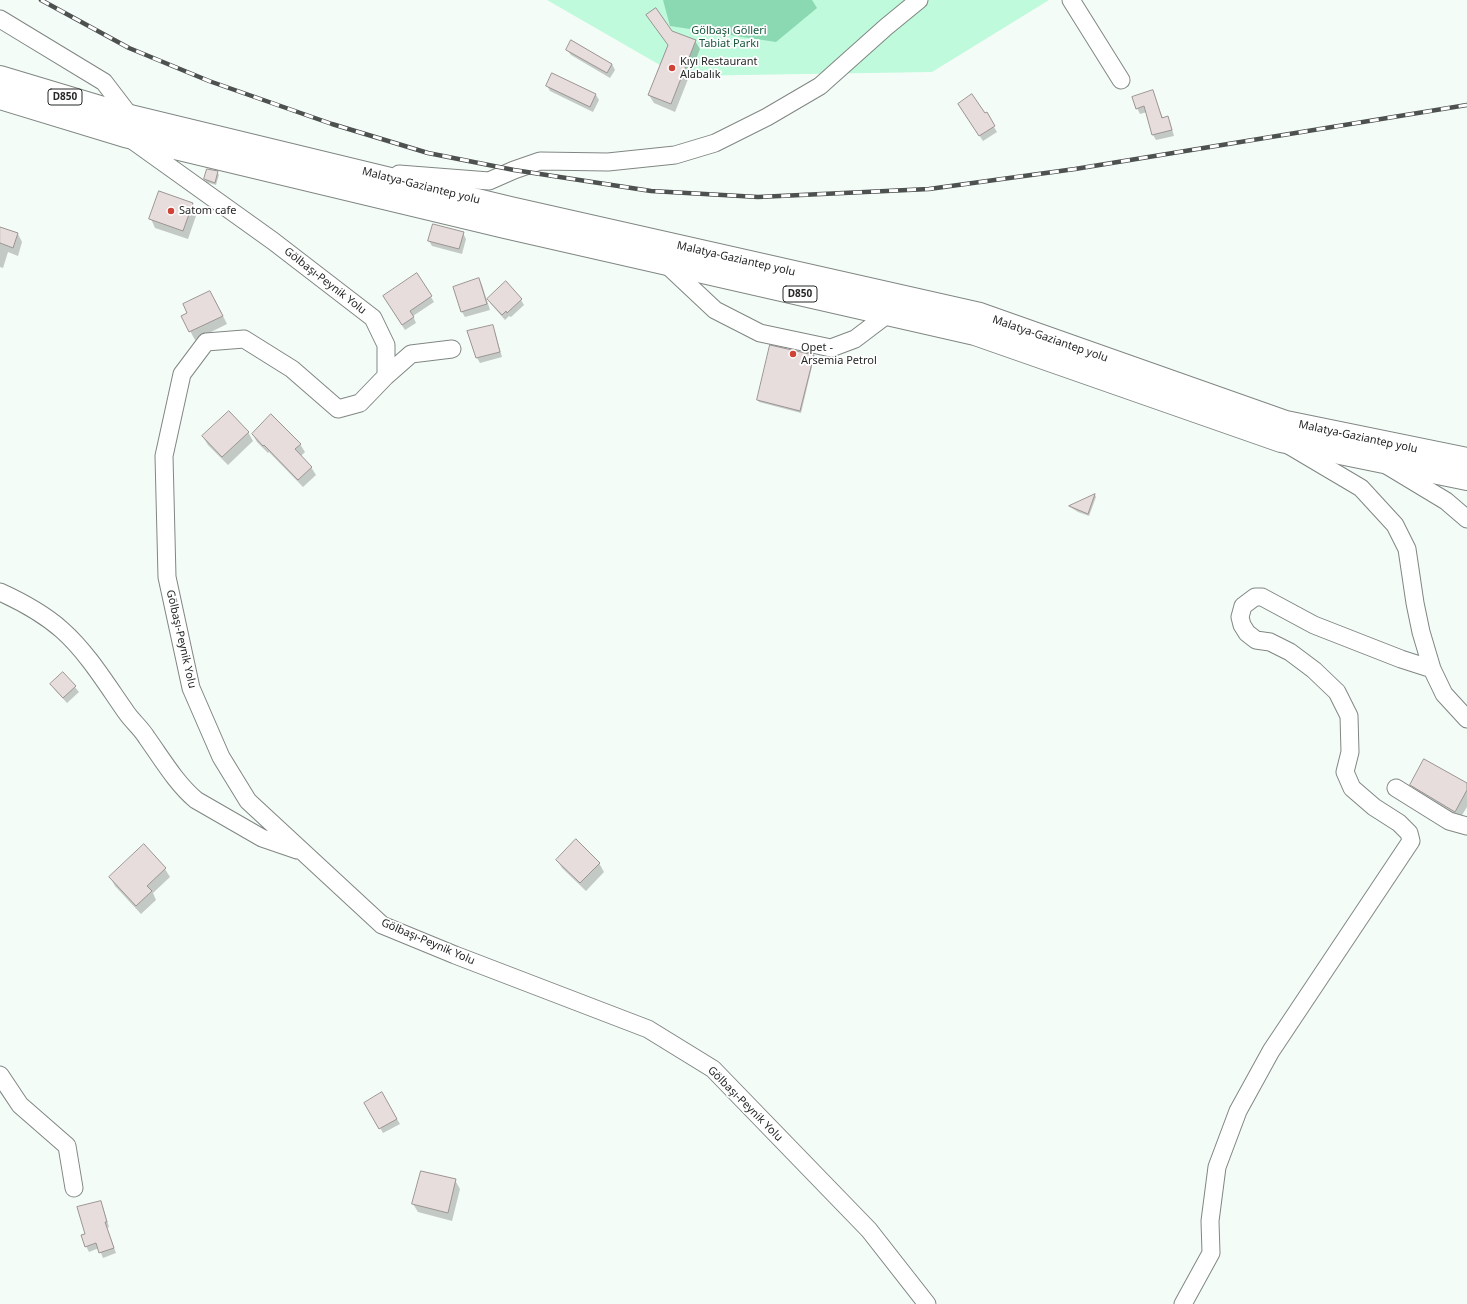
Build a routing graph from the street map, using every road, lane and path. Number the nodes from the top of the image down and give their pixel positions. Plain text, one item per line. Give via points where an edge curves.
1 (919, 0) edge
2 (1071, 0) edge
3 (0, 19) edge
4 (0, 77) edge
5 (1121, 80) dead end
6 (0, 98) edge
7 (128, 126) junction
8 (358, 171) junction
9 (666, 264) junction
10 (888, 314) junction
11 (452, 349) dead end
12 (386, 376) junction
13 (1281, 441) junction
14 (1467, 459) edge
15 (1379, 461) junction
16 (1467, 479) edge
17 (1467, 519) edge
18 (0, 592) edge
19 (1432, 669) junction
20 (1467, 719) edge
21 (1396, 788) dead end
22 (1467, 826) edge
23 (304, 852) junction
24 (0, 1075) edge
25 (74, 1188) dead end
26 (927, 1304) edge
27 (1182, 1304) edge

1 - 8 street via 820,86 715,143 675,155 608,162 540,162 489,181
2 - 5 street
3 - 7 street, Gölbaşı-Peynik Yolu via 104,82
4 - 7 highway, Malatya-Gaziantep yolu / D850
6 - 7 highway, Malatya-Gaziantep yolu / D850
7 - 8 highway, Malatya-Gaziantep yolu / D850
7 - 9 highway, Malatya-Gaziantep yolu / D850 via 497,225
7 - 12 street, Gölbaşı-Peynik Yolu via 373,318 386,345
8 - 14 highway, Malatya-Gaziantep yolu / D850 via 510,208 980,314 1286,422
9 - 10 highway, Malatya-Gaziantep yolu / D850
9 - 10 street via 715,310 760,333 831,348 855,339
10 - 13 highway, Malatya-Gaziantep yolu / D850 via 975,334
11 - 12 street via 412,354
12 - 23 street, Gölbaşı-Peynik Yolu via 360,403 338,409 292,369 244,339 206,342 182,374 164,456 167,577 191,688 221,757 248,801
13 - 15 highway, Malatya-Gaziantep yolu / D850
13 - 19 street via 1361,488 1395,525 1408,549 1415,603
15 - 16 highway, Malatya-Gaziantep yolu / D850
15 - 17 street via 1446,501
18 - 23 street via 37,611 63,630 146,736 186,792 262,838
19 - 20 street via 1444,694
19 - 27 street via 1314,625 1262,597 1255,597 1243,606 1240,617 1247,633 1256,640 1270,642 1290,652 1337,692 1349,716 1350,752 1345,772 1352,788 1374,807 1399,823 1409,833 1411,841 1271,1051 1238,1111 1217,1167 1210,1221 1211,1253
21 - 22 street via 1449,821
23 - 26 street, Gölbaşı-Peynik Yolu via 382,925 648,1029 713,1069 869,1230
24 - 25 street via 20,1105 67,1146

